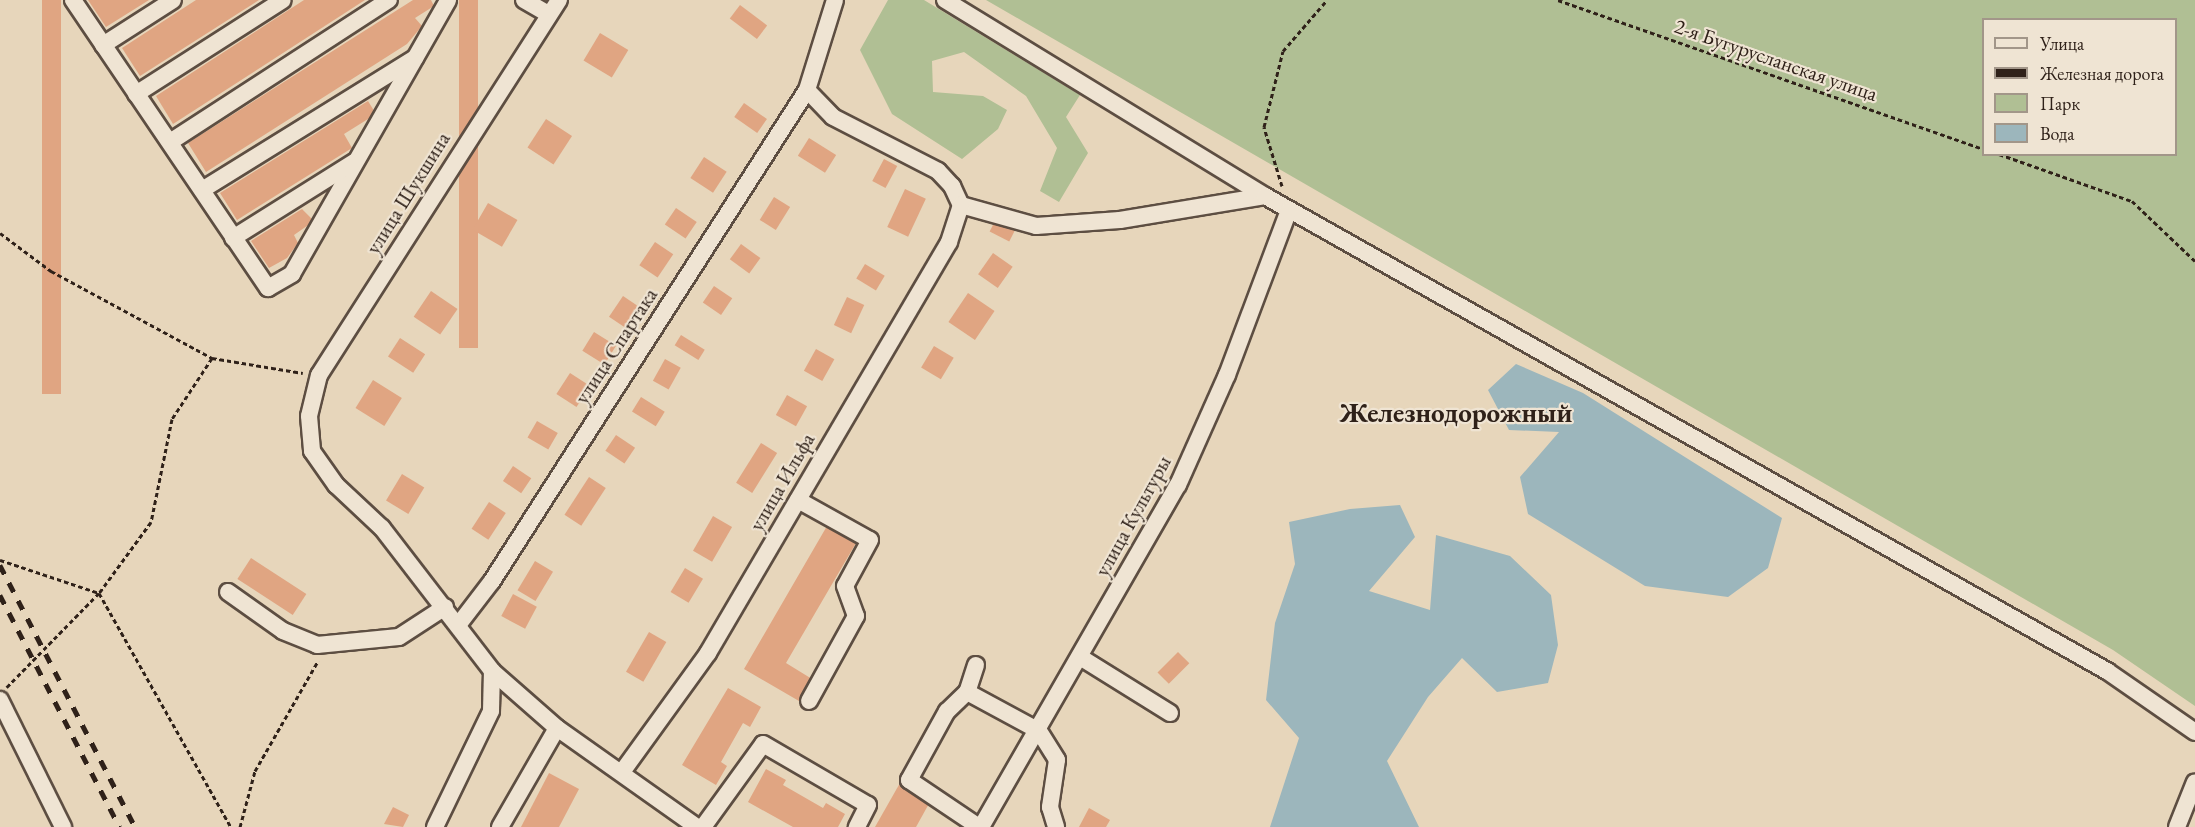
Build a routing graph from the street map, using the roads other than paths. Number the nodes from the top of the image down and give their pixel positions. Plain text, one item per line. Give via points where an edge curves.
1 (73, 0) edge
2 (173, 0) edge
3 (283, 0) edge
4 (389, 0) edge
5 (448, 0) edge
6 (524, 0) edge
7 (559, 0) edge
8 (836, 0) edge
9 (945, 0) edge
10 (548, 14) junction
11 (103, 45) junction
12 (418, 56) junction
13 (807, 90) junction
14 (136, 94) junction
15 (170, 142) junction
16 (357, 159) junction
17 (202, 190) junction
18 (1265, 196) junction
19 (961, 205) junction
20 (1289, 210) junction
21 (233, 238) junction
22 (798, 500) junction
23 (228, 592) dead end
24 (445, 607) junction
25 (459, 624) junction
26 (1080, 657) junction
27 (976, 665) dead end
28 (492, 671) junction
29 (967, 692) junction
30 (0, 700) edge
31 (809, 701) dead end
32 (1170, 713) dead end
33 (557, 728) junction
34 (1039, 730) junction
35 (2195, 732) edge
36 (622, 772) junction
37 (2195, 782) edge
38 (63, 827) edge
39 (435, 827) edge
40 (500, 827) edge
41 (697, 827) edge
42 (703, 827) edge
43 (857, 827) edge
44 (980, 827) edge
45 (1056, 827) edge
46 (2176, 827) edge

1 - 11 street
2 - 11 street
3 - 14 street
4 - 15 street
5 - 12 street
6 - 10 street
7 - 10 street, улица Шукшина
8 - 13 street, улица Спартака
9 - 18 street
10 - 24 street, улица Шукшина via 319,375 309,416 312,451 336,485 382,528
11 - 14 street
12 - 16 street
12 - 17 street
13 - 19 street via 833,117 938,171 952,186
13 - 25 street, улица Спартака via 492,581
14 - 15 street
15 - 17 street
16 - 21 street
16 - 21 street via 292,274 268,288
17 - 21 street
18 - 19 street via 1120,220 1036,226
18 - 20 street
19 - 22 street, улица Ильфа via 949,242
20 - 26 street, улица Культуры via 1227,375 1178,485
20 - 35 street via 2107,671
22 - 31 street via 870,540 845,585 856,616
22 - 36 street, улица Ильфа via 708,653
23 - 24 street via 283,631 317,645 399,637
24 - 25 street, улица Шукшина
25 - 28 street, улица Шукшина
26 - 32 street
26 - 34 street, улица Культуры
27 - 29 street
28 - 33 street, улица Шукшина
28 - 39 street via 491,711
29 - 34 street
29 - 44 street via 947,711 909,780
30 - 38 street
33 - 36 street, улица Шукшина
33 - 40 street
34 - 44 street, улица Культуры
34 - 45 street via 1057,760 1050,807
36 - 41 street, улица Шукшина
37 - 46 street
42 - 43 street via 763,744 868,806

